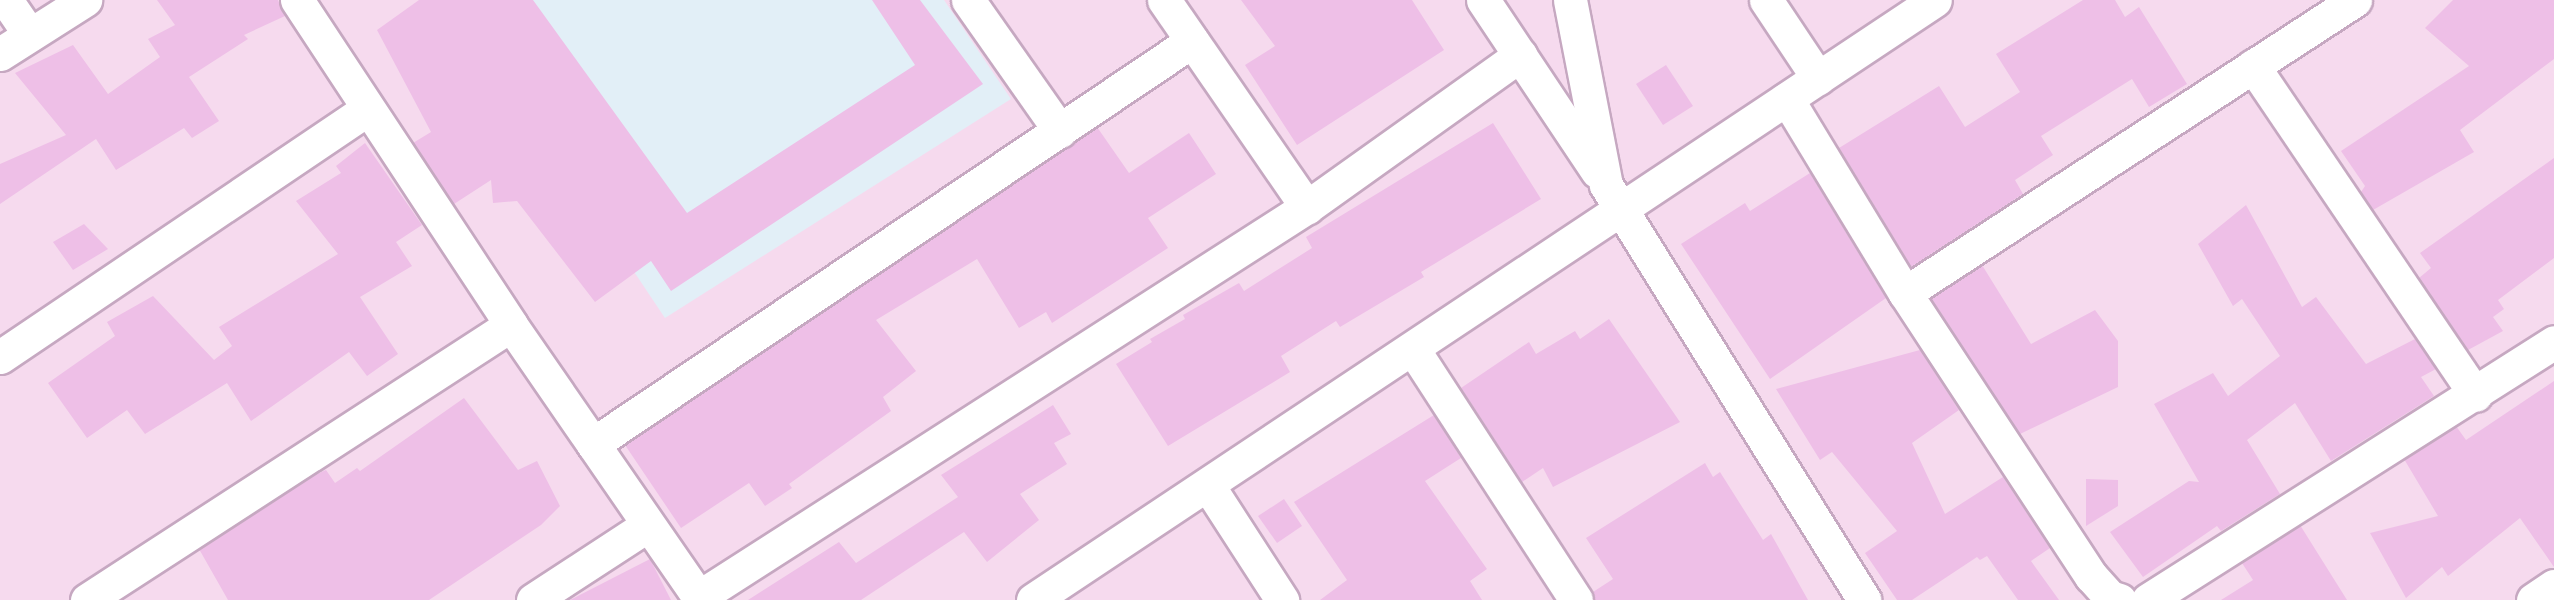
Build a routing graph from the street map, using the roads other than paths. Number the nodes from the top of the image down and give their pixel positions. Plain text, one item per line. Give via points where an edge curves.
1 (6, 0) edge
2 (86, 0) edge
3 (297, 0) edge
4 (968, 0) edge
5 (1164, 0) edge
6 (1483, 0) edge
7 (1570, 0) edge
8 (1766, 0) edge
9 (2355, 0) edge
10 (1929, 2) edge
11 (30, 35) junction
12 (1192, 41) junction
13 (0, 54) edge
14 (1520, 55) junction
15 (2253, 66) junction
16 (1818, 78) junction
17 (1787, 99) junction
18 (367, 109) junction
19 (1060, 131) junction
20 (1614, 198) junction
21 (1307, 207) junction
22 (1905, 292) junction
23 (511, 325) junction
24 (2554, 342) edge
25 (1413, 349) junction
26 (0, 357) edge
27 (2476, 395) junction
28 (593, 444) junction
29 (1209, 487) junction
30 (648, 525) junction
31 (700, 598) edge
32 (87, 600) edge
33 (533, 600) edge
34 (1033, 600) edge
35 (1282, 600) edge
36 (1576, 600) edge
37 (1864, 600) edge
38 (2120, 600) edge
39 (2148, 600) edge

1 - 11 street
2 - 11 street
3 - 18 street
4 - 19 street
5 - 12 street
6 - 14 street
7 - 20 street
8 - 16 street
9 - 15 street
10 - 16 street
11 - 13 street
12 - 19 street
12 - 21 street
14 - 20 street
14 - 21 street
15 - 22 street
15 - 27 street
16 - 17 street
17 - 20 street
17 - 22 street
18 - 23 street
18 - 26 street
19 - 28 street
20 - 25 street
20 - 37 street
21 - 31 street
22 - 38 street via 2091,576 2109,597
23 - 28 street
23 - 32 street
24 - 27 street
25 - 29 street
25 - 36 street
27 - 39 street
28 - 30 street
29 - 34 street
29 - 35 street
30 - 31 street
30 - 33 street

